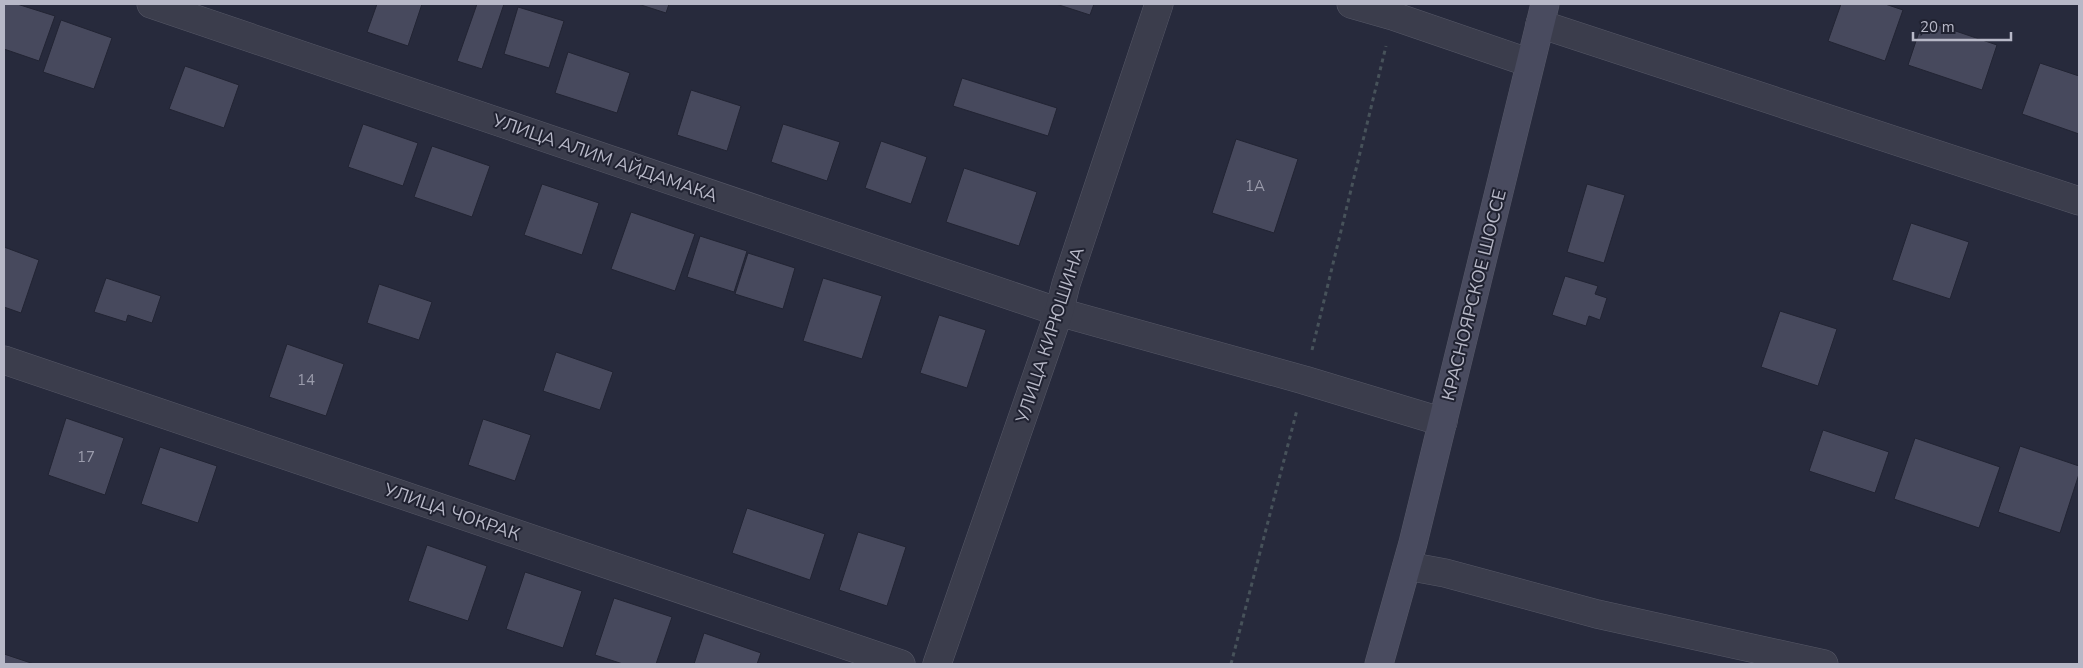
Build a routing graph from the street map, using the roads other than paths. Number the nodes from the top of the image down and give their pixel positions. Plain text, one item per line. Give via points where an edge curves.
1 (151, 4) edge
2 (1159, 4) edge
3 (1351, 4) edge
4 (1542, 14) edge
5 (1530, 63) junction
6 (2079, 201) edge
7 (1060, 312) junction
8 (4, 360) edge
9 (1443, 422) junction
10 (1407, 566) junction
11 (901, 664) edge
12 (937, 664) edge
13 (1379, 664) edge
14 (1824, 664) edge

1 - 7 street, УЛИЦА АЛИМ АЙДАМАКА
2 - 7 street, УЛИЦА КИРЮШИНА via 1066,284
3 - 5 street
4 - 5 main road, КРАСНОЯРСКОЕ ШОССЕ
4 - 6 street
5 - 9 main road, КРАСНОЯРСКОЕ ШОССЕ
7 - 9 street, УЛИЦА АЛИМ АЙДАМАКА
7 - 12 street, УЛИЦА КИРЮШИНА
8 - 11 street, УЛИЦА ЧОКРАК
9 - 10 main road, КРАСНОЯРСКОЕ ШОССЕ
10 - 13 main road, КРАСНОЯРСКОЕ ШОССЕ
10 - 14 street via 1445,573 1597,614

